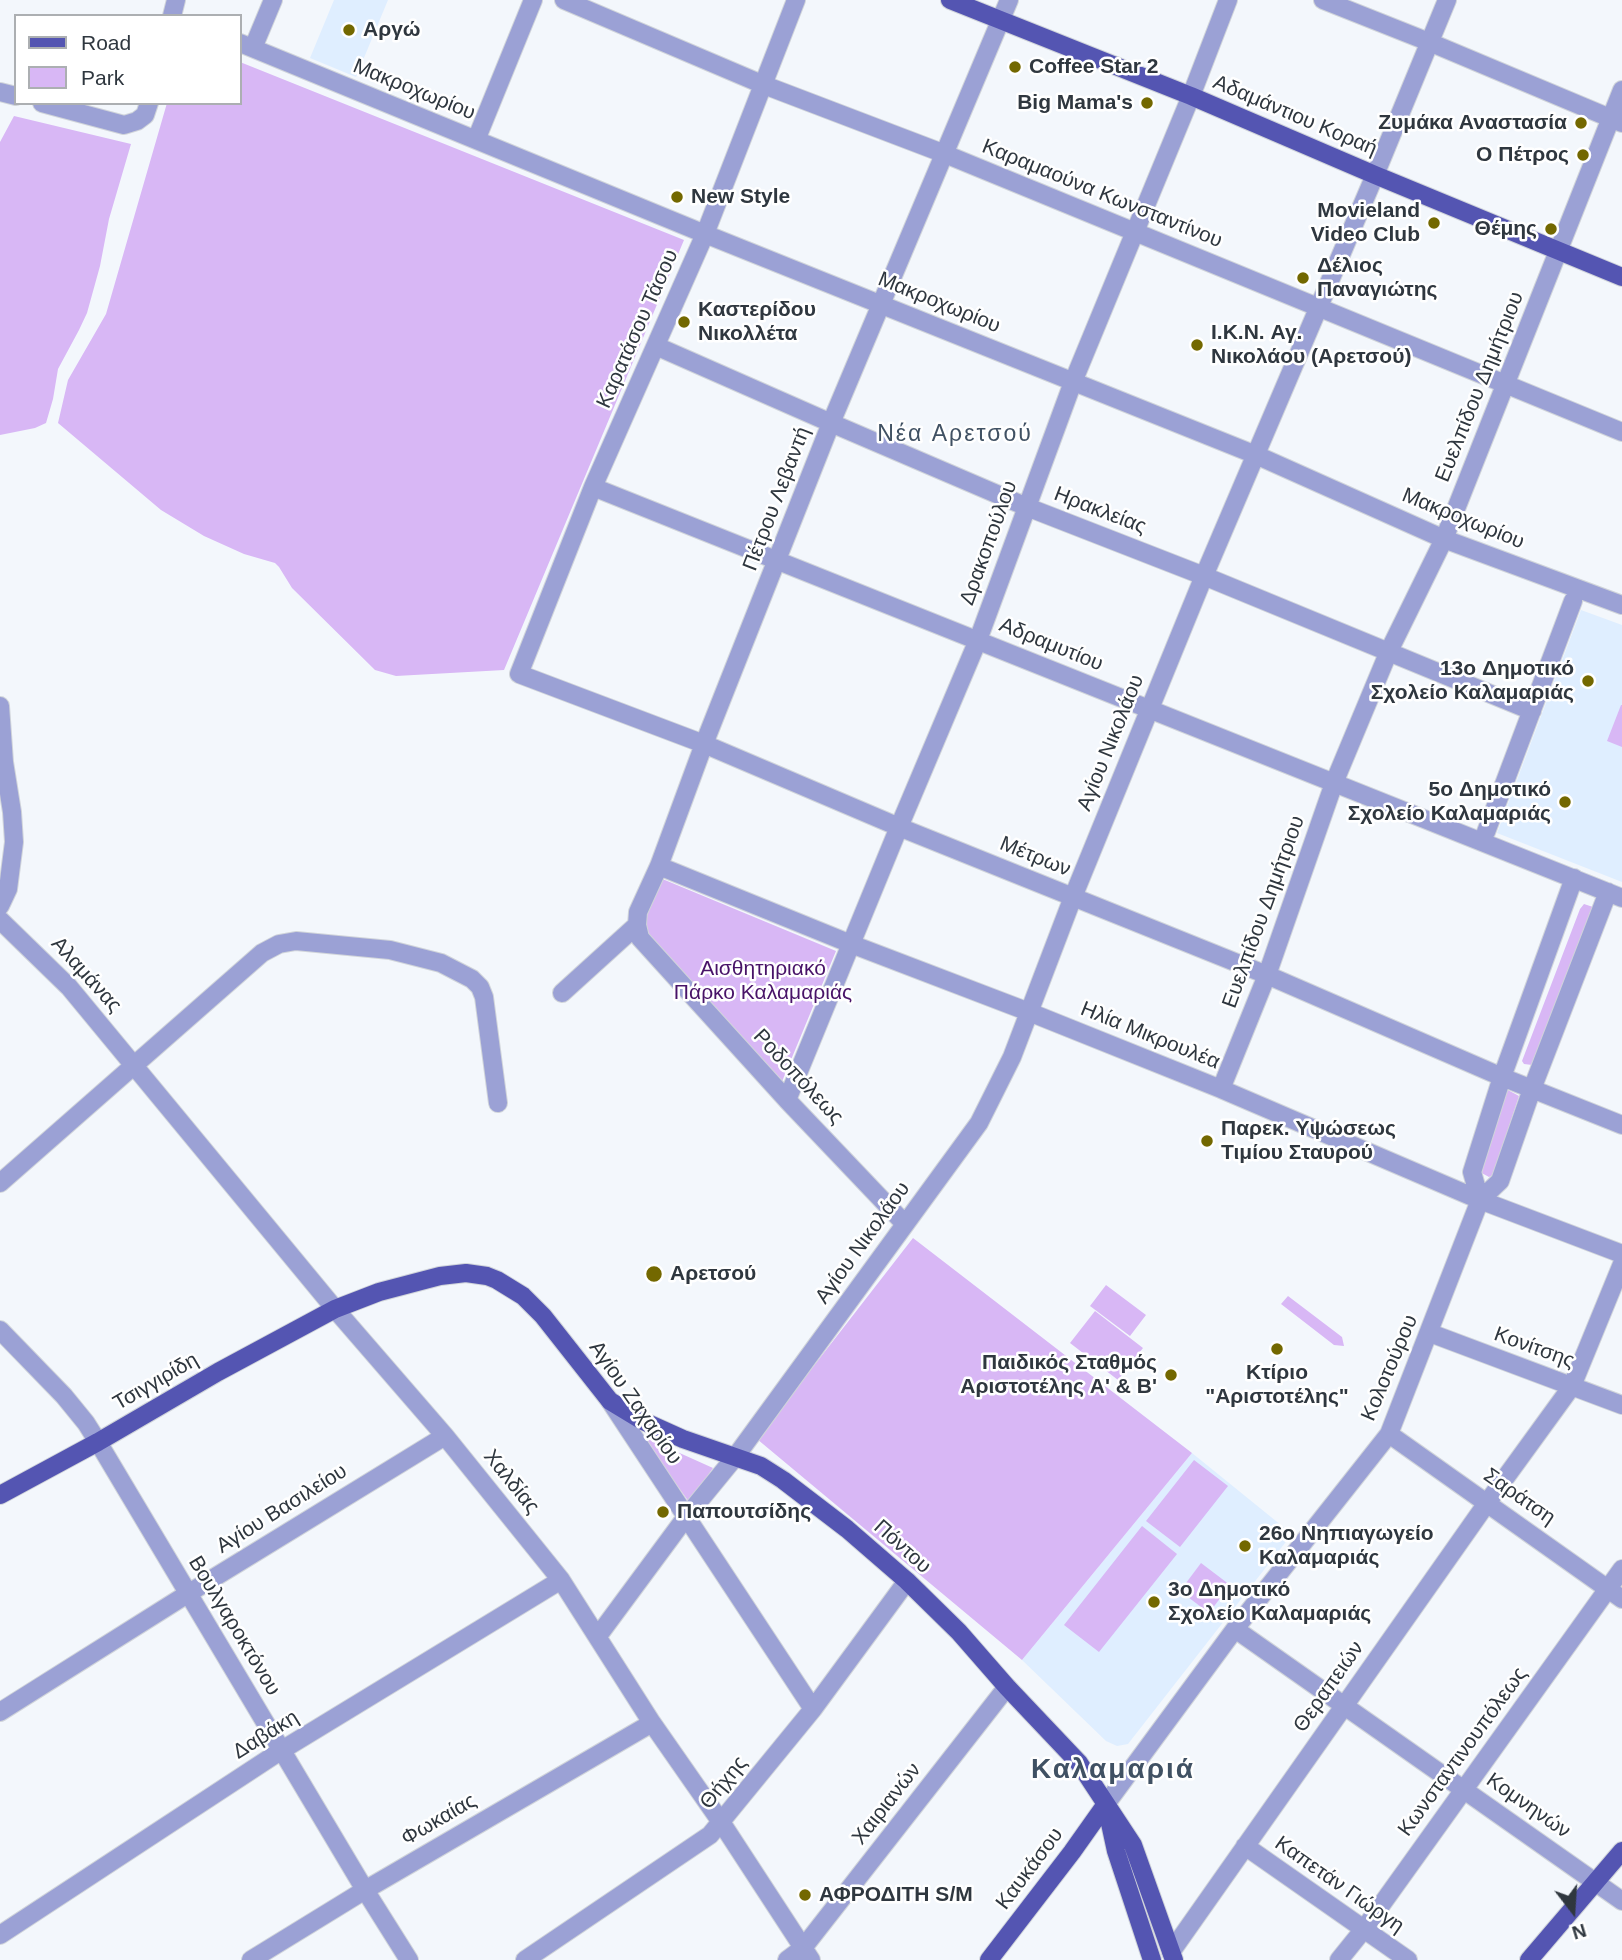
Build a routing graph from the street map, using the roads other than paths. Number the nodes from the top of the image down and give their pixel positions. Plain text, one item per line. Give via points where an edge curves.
1 (273, 0) edge
2 (533, 0) edge
3 (564, 0) edge
4 (796, 0) edge
5 (950, 0) edge
6 (1009, 0) edge
7 (1228, 0) edge
8 (1323, 0) edge
9 (1447, 0) edge
10 (1001, 20) junction
11 (1429, 42) junction
12 (246, 46) edge
13 (764, 85) junction
14 (1622, 90) edge
15 (1191, 96) junction
16 (49, 105) edge
17 (147, 109) edge
18 (1616, 121) edge
19 (476, 139) junction
20 (945, 154) junction
21 (1375, 176) junction
22 (1135, 232) junction
23 (705, 234) junction
24 (1558, 252) junction
25 (1622, 277) edge
26 (880, 304) junction
27 (1318, 309) junction
28 (656, 346) junction
29 (1073, 382) junction
30 (1506, 385) junction
31 (831, 423) junction
32 (1622, 432) edge
33 (1256, 455) junction
34 (593, 487) junction
35 (1027, 506) junction
36 (1444, 539) junction
37 (778, 561) junction
38 (1204, 576) junction
39 (1573, 601) dead end
40 (1622, 605) edge
41 (978, 640) junction
42 (1389, 651) junction
43 (519, 674) joint
44 (0, 706) edge
45 (1150, 709) junction
46 (1532, 711) junction
47 (704, 744) junction
48 (1334, 783) junction
49 (899, 827) junction
50 (1486, 832) dead end
51 (659, 866) junction
52 (1574, 878) junction
53 (1615, 895) edge
54 (1073, 897) junction
55 (0, 906) edge
56 (0, 920) edge
57 (637, 925) junction
58 (851, 944) junction
59 (1267, 975) junction
60 (562, 993) dead end
61 (1030, 1012) junction
62 (134, 1064) junction
63 (1502, 1077) junction
64 (1221, 1089) junction
65 (1532, 1089) junction
66 (787, 1100) junction
67 (498, 1103) dead end
68 (1622, 1125) edge
69 (0, 1183) edge
70 (1480, 1200) junction
71 (905, 1224) junction
72 (1622, 1254) edge
73 (1622, 1264) edge
74 (334, 1309) junction
75 (0, 1330) edge
76 (1430, 1333) junction
77 (1572, 1386) junction
78 (610, 1401) junction
79 (1622, 1405) edge
80 (1389, 1434) junction
81 (445, 1436) junction
82 (98, 1442) junction
83 (736, 1456) junction
84 (0, 1495) edge
85 (1487, 1503) junction
86 (686, 1517) junction
87 (1622, 1569) edge
88 (561, 1580) junction
89 (907, 1581) junction
90 (188, 1593) junction
91 (1616, 1594) edge
92 (1235, 1629) junction
93 (597, 1636) junction
94 (1007, 1687) junction
95 (1344, 1706) junction
96 (813, 1709) junction
97 (0, 1712) edge
98 (652, 1723) junction
99 (282, 1750) junction
100 (1464, 1789) junction
101 (1106, 1804) junction
102 (721, 1822) junction
103 (1245, 1846) junction
104 (1622, 1851) edge
105 (1596, 1882) junction
106 (365, 1890) junction
107 (1622, 1901) edge
108 (1364, 1929) junction
109 (0, 1936) edge
110 (807, 1954) edge
111 (1172, 1956) edge
112 (251, 1960) edge
113 (409, 1960) edge
114 (525, 1960) edge
115 (786, 1960) edge
116 (989, 1960) edge
117 (1152, 1960) edge
118 (1339, 1960) edge
119 (1408, 1960) edge
120 (1529, 1960) edge

1 - 12 street
2 - 19 street
3 - 13 street, Καραμαούνα Κωνσταντίνου
4 - 13 street, Καρατάσου Τάσου
5 - 10 main road, Αδαμάντιου Κοραή
6 - 10 street, Πέτρου Λεβαντή
7 - 15 street, Δρακοπούλου
8 - 11 street
9 - 11 street, Αγίου Νικολάου
10 - 15 main road, Αδαμάντιου Κοραή
10 - 20 street, Πέτρου Λεβαντή
11 - 18 street
11 - 21 street, Αγίου Νικολάου
12 - 19 street, Μακροχωρίου
13 - 20 street, Καραμαούνα Κωνσταντίνου
13 - 23 street, Καρατάσου Τάσου
14 - 18 street, Ευελπίδου Δημήτριου
15 - 21 main road, Αδαμάντιου Κοραή
15 - 22 street, Δρακοπούλου
16 - 17 street via 124,125 137,121
18 - 24 street, Ευελπίδου Δημήτριου
19 - 23 street, Μακροχωρίου
20 - 22 street, Καραμαούνα Κωνσταντίνου
20 - 26 street, Πέτρου Λεβαντή
21 - 24 main road, Αδαμάντιου Κοραή
21 - 27 street, Αγίου Νικολάου
22 - 27 street, Καραμαούνα Κωνσταντίνου
22 - 29 street, Δρακοπούλου
23 - 26 street, Μακροχωρίου
23 - 28 street, Καρατάσου Τάσου
24 - 25 main road, Αδαμάντιου Κοραή
24 - 30 street, Ευελπίδου Δημήτριου
26 - 29 street, Μακροχωρίου
26 - 31 street, Πέτρου Λεβαντή
27 - 30 street, Καραμαούνα Κωνσταντίνου
27 - 33 street, Αγίου Νικολάου
28 - 31 street, Ηρακλείας
28 - 34 street, Καρατάσου Τάσου
29 - 33 street, Μακροχωρίου
29 - 35 street, Δρακοπούλου
30 - 32 street, Καραμαούνα Κωνσταντίνου
30 - 36 street, Ευελπίδου Δημήτριου
31 - 35 street, Ηρακλείας
31 - 37 street, Πέτρου Λεβαντή
33 - 36 street, Μακροχωρίου
33 - 38 street, Αγίου Νικολάου
34 - 37 street, Αδραμυτίου
34 - 43 street, Καρατάσου Τάσου
35 - 38 street, Ηρακλείας
35 - 41 street, Δρακοπούλου
36 - 40 street, Μακροχωρίου
36 - 42 street, Ευελπίδου Δημήτριου
37 - 41 street, Αδραμυτίου
37 - 47 street, Πέτρου Λεβαντή
38 - 42 street, Ηρακλείας
38 - 45 street, Αγίου Νικολάου
39 - 46 street
41 - 45 street, Αδραμυτίου
41 - 49 street, Δρακοπούλου
42 - 46 street, Ηρακλείας
42 - 48 street, Ευελπίδου Δημήτριου
43 - 47 street, Μέτρων
44 - 55 street via 14,842 8,889
45 - 48 street, Αδραμυτίου
45 - 54 street, Αγίου Νικολάου
46 - 50 street
47 - 49 street, Μέτρων
47 - 51 street, Πέτρου Λεβαντή
48 - 52 street, Αδραμυτίου
48 - 59 street, Ευελπίδου Δημήτριου
49 - 54 street, Μέτρων
49 - 58 street, Δρακοπούλου
51 - 57 street, Πέτρου Λεβαντή via 638,912
51 - 58 street, Ηλία Μικρουλέα
52 - 53 street, Αδραμυτίου
52 - 63 street
53 - 65 street, Κολοτούρου
54 - 59 street, Μέτρων
54 - 61 street, Αγίου Νικολάου
56 - 62 street, Αλαμάνας via 69,987
57 - 60 street
57 - 66 street, Ροδοπόλεως via 640,938
58 - 61 street, Ηλία Μικρουλέα
58 - 66 street, Δρακοπούλου
59 - 63 street, Μέτρων
59 - 64 street, Ευελπίδου Δημήτριου
61 - 64 street, Ηλία Μικρουλέα
61 - 71 street, Αγίου Νικολάου via 979,1123
62 - 67 street via 279,943 390,950 440,963 480,987
62 - 69 street
62 - 74 street, Χαλδίας
63 - 65 street, Μέτρων
63 - 70 street via 1472,1172
64 - 70 street, Ηλία Μικρουλέα
65 - 68 street, Μέτρων
65 - 70 street, Κολοτούρου via 1500,1181
66 - 71 street, Ροδοπόλεως
70 - 72 street, Ηλία Μικρουλέα
70 - 76 street, Κολοτούρου
71 - 83 street, Αγίου Νικολάου
73 - 77 street, Θεραπειών
74 - 78 main road, Αγίου Ζαχαρίου via 427,1278 466,1273 487,1276 507,1285 537,1309
74 - 81 street, Χαλδίας
74 - 82 main road, Τσιγγιρίδη
75 - 82 street, Βουλγαροκτόνου via 64,1396
76 - 77 street, Κονίτσης
76 - 80 street, Κολοτούρου
77 - 79 street, Κονίτσης
77 - 85 street, Θεραπειών
78 - 83 main road, Πόντου via 683,1439
78 - 86 street, Αγίου Ζαχαρίου
80 - 85 street, Σαράτση
80 - 92 street, Κολοτούρου
81 - 88 street, Χαλδίας
81 - 90 street, Αγίου Βασιλείου
82 - 84 main road, Τσιγγιρίδη
82 - 90 street, Βουλγαροκτόνου
83 - 86 street, Αγίου Νικολάου
83 - 89 main road, Πόντου via 783,1480
85 - 91 street, Σαράτση
85 - 95 street, Θεραπειών
86 - 93 street, Αγίου Νικολάου
86 - 96 street, Αγίου Ζαχαρίου
87 - 91 street, Κωνσταντινουπόλεως
88 - 93 street, Χαλδίας
88 - 99 street, Δαβάκη
89 - 94 main road, Πόντου
89 - 96 street, Θήχης
90 - 97 street, Αγίου Βασιλείου
90 - 99 street, Βουλγαροκτόνου
91 - 100 street, Κωνσταντινουπόλεως
92 - 95 street, Κομνηνών
92 - 101 street, Κολοτούρου
93 - 98 street, Χαλδίας
94 - 101 main road, Πόντου via 1079,1763
94 - 110 street, Χαιριανών
95 - 100 street, Κομνηνών
95 - 103 street, Θεραπειών
96 - 102 street, Θήχης
98 - 102 street, Χαλδίας
98 - 106 street, Φωκαίας
99 - 106 street, Βουλγαροκτόνου
99 - 109 street, Δαβάκη
100 - 105 street, Κομνηνών
100 - 108 street, Κωνσταντινουπόλεως
101 - 111 main road, Πόντου via 1133,1845
101 - 116 main road, Καυκάσου
101 - 117 main road, Πόντου via 1116,1851
102 - 110 street, Χαλδίας
102 - 114 street, Θήχης via 710,1835
103 - 108 street, Καπετάν Γιώργη
103 - 111 street, Θεραπειών
104 - 105 main road
105 - 107 street, Κομνηνών
105 - 120 main road
106 - 112 street, Φωκαίας
106 - 113 street, Βουλγαροκτόνου
108 - 118 street, Κωνσταντινουπόλεως
108 - 119 street, Καπετάν Γιώργη
110 - 115 street, Χαιριανών

